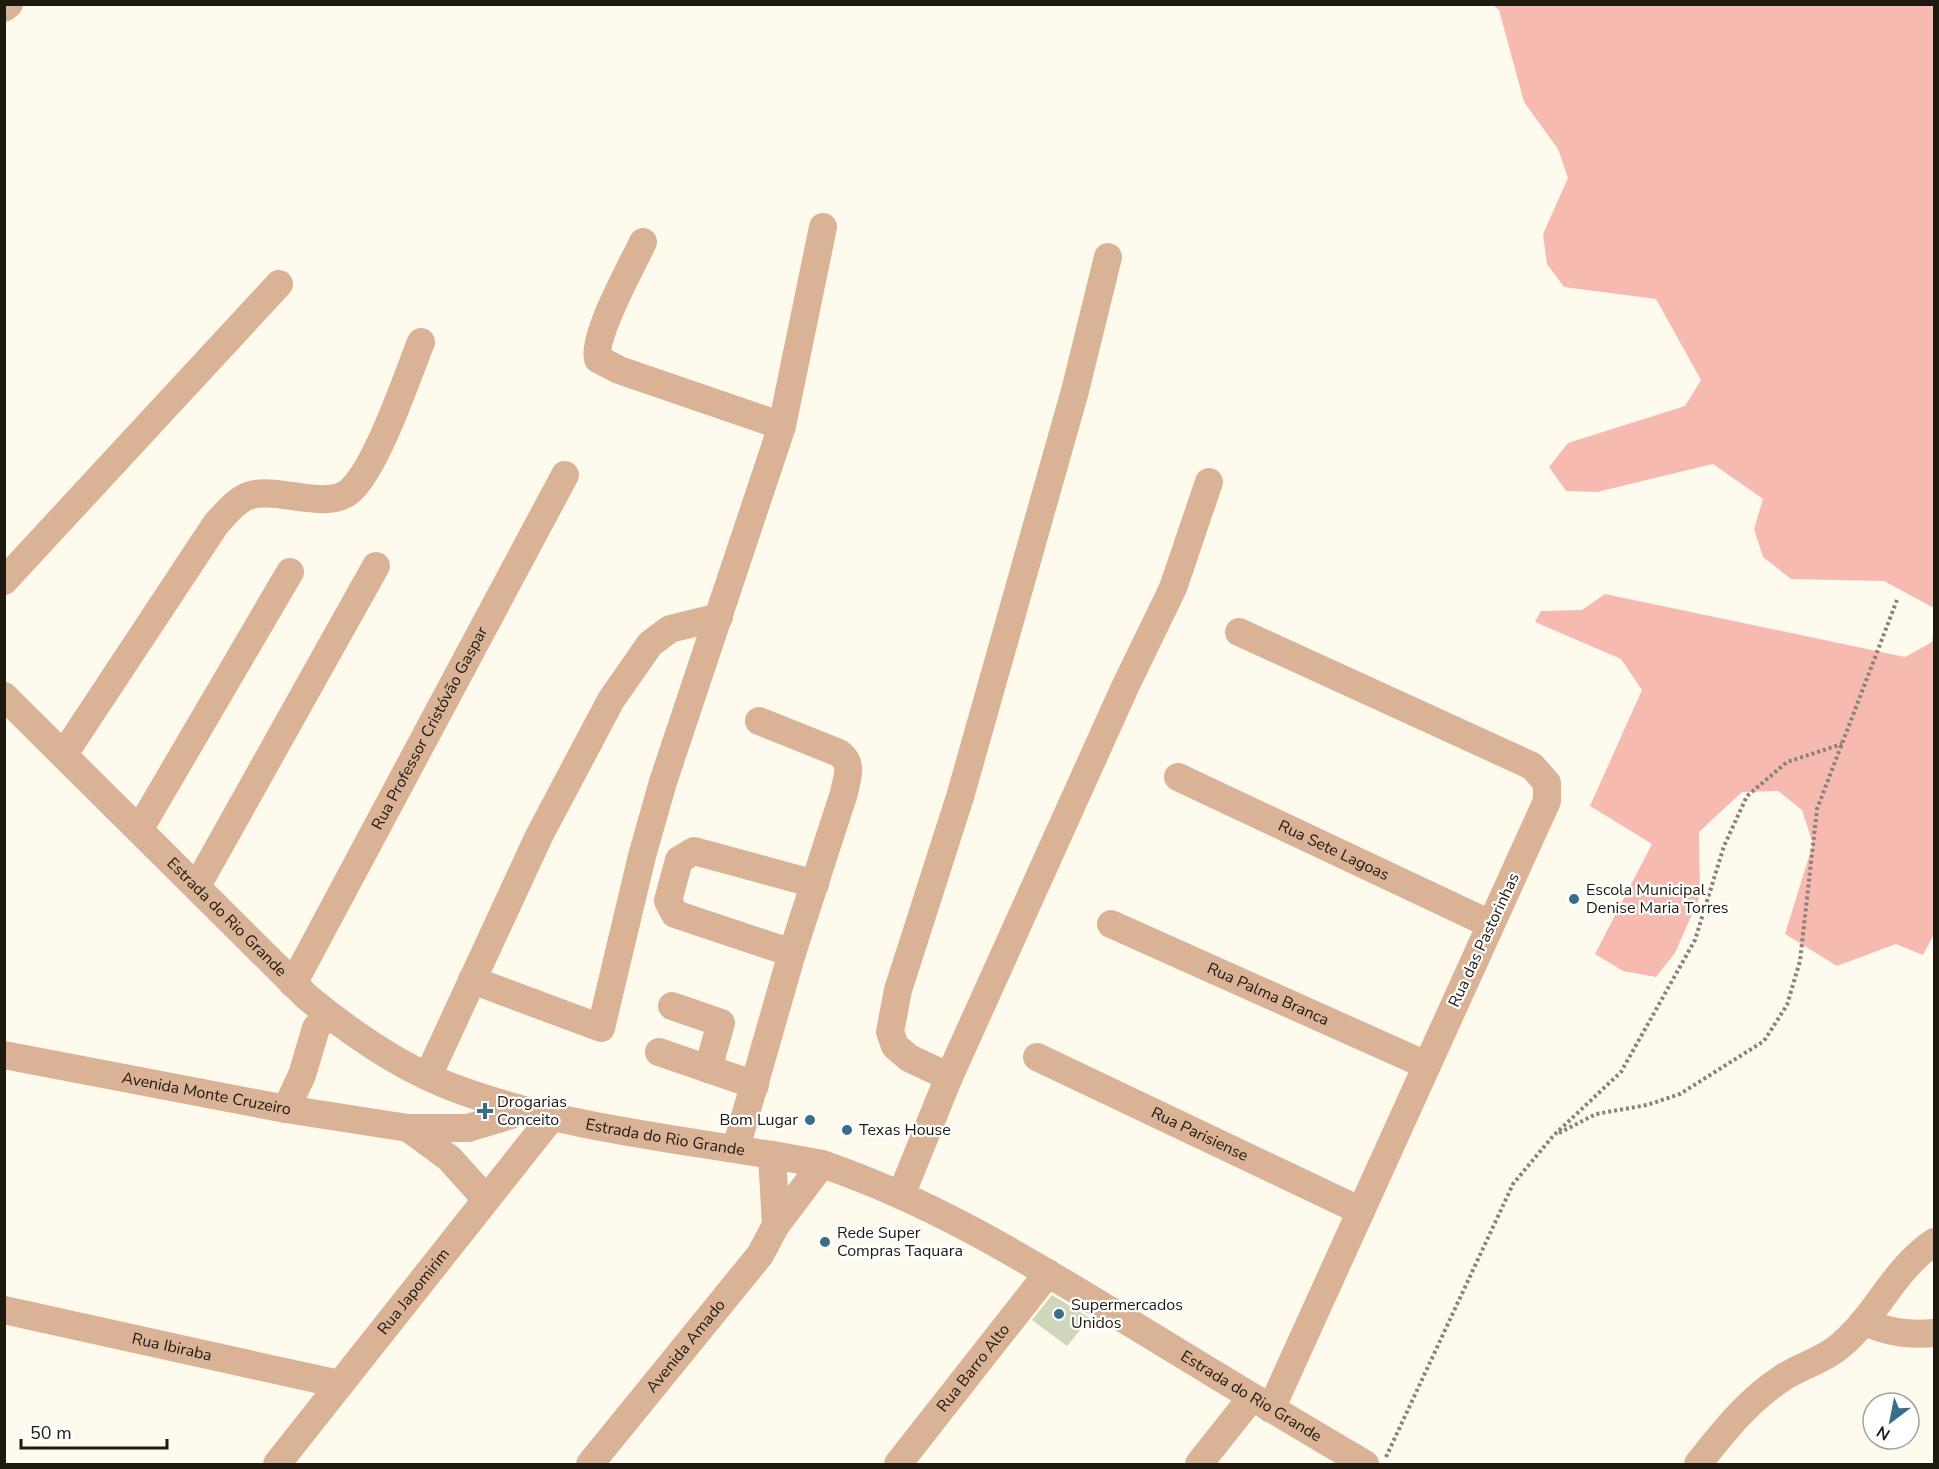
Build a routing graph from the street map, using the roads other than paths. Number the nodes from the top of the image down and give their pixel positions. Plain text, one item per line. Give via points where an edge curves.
1 (9, 4) edge
2 (4, 8) edge
3 (823, 227) dead end
4 (643, 242) dead end
5 (1108, 257) dead end
6 (279, 284) dead end
7 (421, 342) dead end
8 (782, 426) junction
9 (565, 475) dead end
10 (1209, 482) dead end
11 (376, 566) dead end
12 (290, 572) dead end
13 (4, 581) edge
14 (719, 617) junction
15 (1239, 632) dead end
16 (4, 696) edge
17 (759, 721) dead end
18 (64, 754) junction
19 (1178, 777) dead end
20 (139, 830) junction
21 (815, 884) junction
22 (197, 885) junction
23 (1111, 924) dead end
24 (1490, 924) junction
25 (792, 953) junction
26 (472, 980) junction
27 (300, 990) junction
28 (672, 1006) dead end
29 (325, 1024) junction
30 (659, 1052) dead end
31 (4, 1055) edge
32 (1037, 1057) dead end
33 (1426, 1065) junction
34 (708, 1069) junction
35 (428, 1076) junction
36 (949, 1077) junction
37 (755, 1085) junction
38 (286, 1109) junction
39 (537, 1114) junction
40 (408, 1128) junction
41 (736, 1148) junction
42 (772, 1155) junction
43 (822, 1164) junction
44 (902, 1195) junction
45 (486, 1199) junction
46 (1361, 1211) junction
47 (776, 1225) junction
48 (1935, 1242) edge
49 (1048, 1273) junction
50 (4, 1310) edge
51 (1865, 1322) junction
52 (1935, 1333) edge
53 (339, 1384) junction
54 (1261, 1403) junction
55 (277, 1464) edge
56 (590, 1464) edge
57 (898, 1464) edge
58 (1198, 1464) edge
59 (1365, 1464) edge
60 (1698, 1464) edge

1 - 2 street
3 - 8 street
4 - 8 street via 602,329 595,349 598,359 619,370
5 - 36 street via 1075,392 960,797 898,990 890,1032 895,1046 909,1058
6 - 13 street
7 - 18 street via 390,421 349,492 333,498 252,494 236,504 216,524
8 - 14 street
9 - 27 street, Rua Professor Cristóvão Gaspar
10 - 36 street via 1173,588
11 - 22 street
12 - 20 street
14 - 26 street via 670,629 650,644 611,700 539,836
14 - 26 street via 663,782 601,1028
15 - 24 street, Rua das Pastorinhas via 1532,766 1547,783 1547,801
16 - 18 street, Estrada do Rio Grande
17 - 21 street via 839,753 850,766
18 - 20 street, Estrada do Rio Grande
19 - 24 street, Rua Sete Lagoas
20 - 22 street, Estrada do Rio Grande
21 - 25 street
21 - 25 street via 694,851 679,860 668,901 675,914
22 - 27 street, Estrada do Rio Grande
23 - 33 street, Rua Palma Branca
24 - 33 street, Rua das Pastorinhas
25 - 37 street
26 - 35 street
27 - 29 street
28 - 34 street via 721,1023
29 - 35 street, Estrada do Rio Grande via 351,1033
29 - 38 street
30 - 34 street
31 - 38 street, Avenida Monte Cruzeiro
32 - 46 street, Rua Parisiense
33 - 46 street, Rua das Pastorinhas
34 - 37 street
35 - 39 street, Estrada do Rio Grande via 456,1089
36 - 44 street
37 - 41 street
38 - 40 street, Avenida Monte Cruzeiro
39 - 40 street, Avenida Monte Cruzeiro via 468,1128
39 - 41 street, Estrada do Rio Grande
39 - 45 street, Rua Japomirim
40 - 45 street, Avenida Monte Cruzeiro via 449,1158
41 - 42 street, Estrada do Rio Grande
42 - 43 street, Estrada do Rio Grande
42 - 47 street
43 - 44 street, Estrada do Rio Grande
43 - 47 street, Avenida Amado
44 - 49 street, Estrada do Rio Grande
45 - 53 street, Rua Japomirim
46 - 54 street, Rua das Pastorinhas
47 - 56 street, Avenida Amado via 760,1255
48 - 51 street via 1889,1285
49 - 54 street, Estrada do Rio Grande
49 - 57 street, Rua Barro Alto
50 - 53 street, Rua Ibiraba
51 - 52 street via 1905,1335
51 - 60 street via 1838,1348 1785,1376 1756,1397
53 - 55 street, Rua Japomirim
54 - 58 street, Rua das Pastorinhas
54 - 59 street, Estrada do Rio Grande

